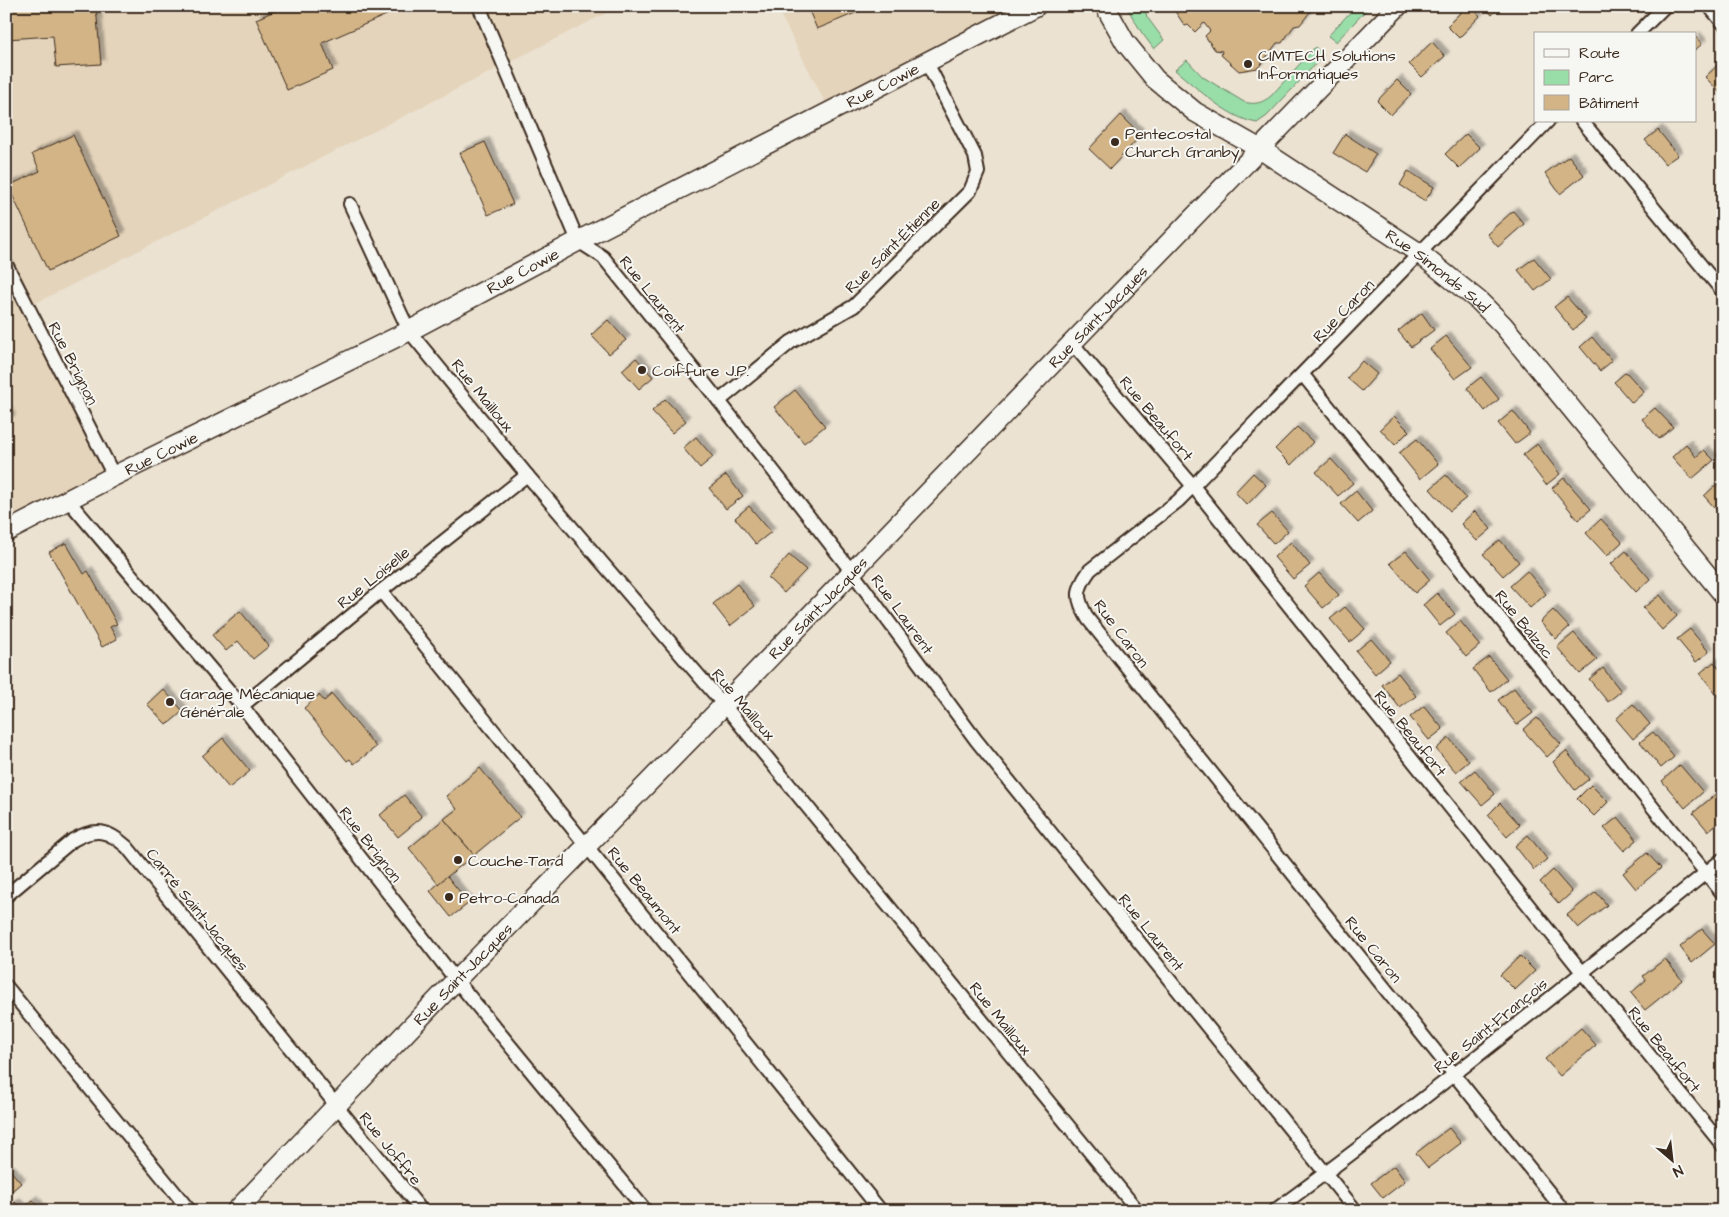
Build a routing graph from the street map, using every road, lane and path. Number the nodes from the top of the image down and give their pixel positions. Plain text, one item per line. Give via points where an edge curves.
1 (479, 6) edge
2 (1036, 6) edge
3 (1104, 6) edge
4 (1398, 6) edge
5 (1665, 6) edge
6 (1709, 6) edge
7 (1723, 23) edge
8 (1639, 32) edge
9 (927, 63) junction
10 (1547, 122) edge
11 (1583, 122) edge
12 (1260, 149) junction
13 (350, 204) dead end
14 (578, 242) junction
15 (1419, 254) junction
16 (6, 264) edge
17 (1723, 292) edge
18 (409, 331) junction
19 (1072, 343) junction
20 (1303, 375) junction
21 (719, 401) junction
22 (527, 475) junction
23 (114, 476) junction
24 (1193, 486) junction
25 (68, 500) junction
26 (6, 532) edge
27 (852, 572) junction
28 (381, 591) junction
29 (1723, 594) edge
30 (724, 705) junction
31 (242, 706) junction
32 (588, 845) junction
33 (1723, 859) edge
34 (1705, 873) junction
35 (1723, 894) edge
36 (6, 896) edge
37 (1582, 972) junction
38 (456, 980) junction
39 (6, 986) edge
40 (1454, 1075) junction
41 (336, 1106) junction
42 (1723, 1146) edge
43 (1325, 1174) junction
44 (190, 1211) edge
45 (236, 1211) edge
46 (422, 1211) edge
47 (646, 1211) edge
48 (881, 1211) edge
49 (1138, 1211) edge
50 (1274, 1211) edge
51 (1356, 1211) edge
52 (1564, 1211) edge

1 - 14 street
2 - 9 street, Rue Cowie
3 - 12 street, Rue Simonds Sud via 1124,42 1155,79 1195,112
4 - 12 street, Rue Saint-Jacques
5 - 8 street
6 - 7 street
9 - 14 street, Rue Cowie
9 - 21 street, Rue Saint-Étienne via 975,156 978,172 970,191 854,306 792,342
10 - 15 street, Rue Caron
11 - 17 street
12 - 15 street, Rue Simonds Sud
12 - 19 street, Rue Saint-Jacques
13 - 18 street, Rue Mailloux
14 - 18 street, Rue Cowie
14 - 21 street, Rue Laurent via 603,258
15 - 20 street, Rue Caron
15 - 29 street, Rue Simonds Sud via 1479,301 1503,325
16 - 23 street, Rue Brignon
18 - 22 street, Rue Mailloux
18 - 23 street, Rue Cowie
19 - 24 street, Rue Beaufort
19 - 27 street, Rue Saint-Jacques
20 - 24 street, Rue Caron
20 - 34 street, Rue Balzac
21 - 27 street, Rue Laurent
22 - 28 street, Rue Loiselle
22 - 30 street, Rue Mailloux
23 - 25 street, Rue Cowie
24 - 37 street, Rue Beaufort
24 - 40 street, Rue Caron via 1090,570 1080,584 1079,602 1088,619
25 - 26 street, Rue Cowie
25 - 31 street, Rue Brignon
27 - 30 street, Rue Saint-Jacques
27 - 43 street, Rue Laurent via 976,740
28 - 31 street, Rue Loiselle
28 - 32 street, Rue Beaumont
30 - 32 street, Rue Saint-Jacques
30 - 49 street, Rue Mailloux
31 - 38 street, Rue Brignon
32 - 38 street, Rue Saint-Jacques
32 - 48 street, Rue Beaumont
33 - 34 street, Rue Saint-François
34 - 35 street, Rue Balzac
34 - 37 street, Rue Saint-François
36 - 41 street, Carré Saint-Jacques via 83,834 107,832 116,837
37 - 40 street, Rue Saint-François
37 - 42 street, Rue Beaufort
38 - 41 street, Rue Saint-Jacques
38 - 47 street, Rue Brignon
39 - 44 street
40 - 43 street, Rue Saint-François
40 - 52 street, Rue Caron
41 - 45 street, Rue Saint-Jacques
41 - 46 street, Rue Joffre
43 - 50 street, Rue Saint-François
43 - 51 street, Rue Laurent

